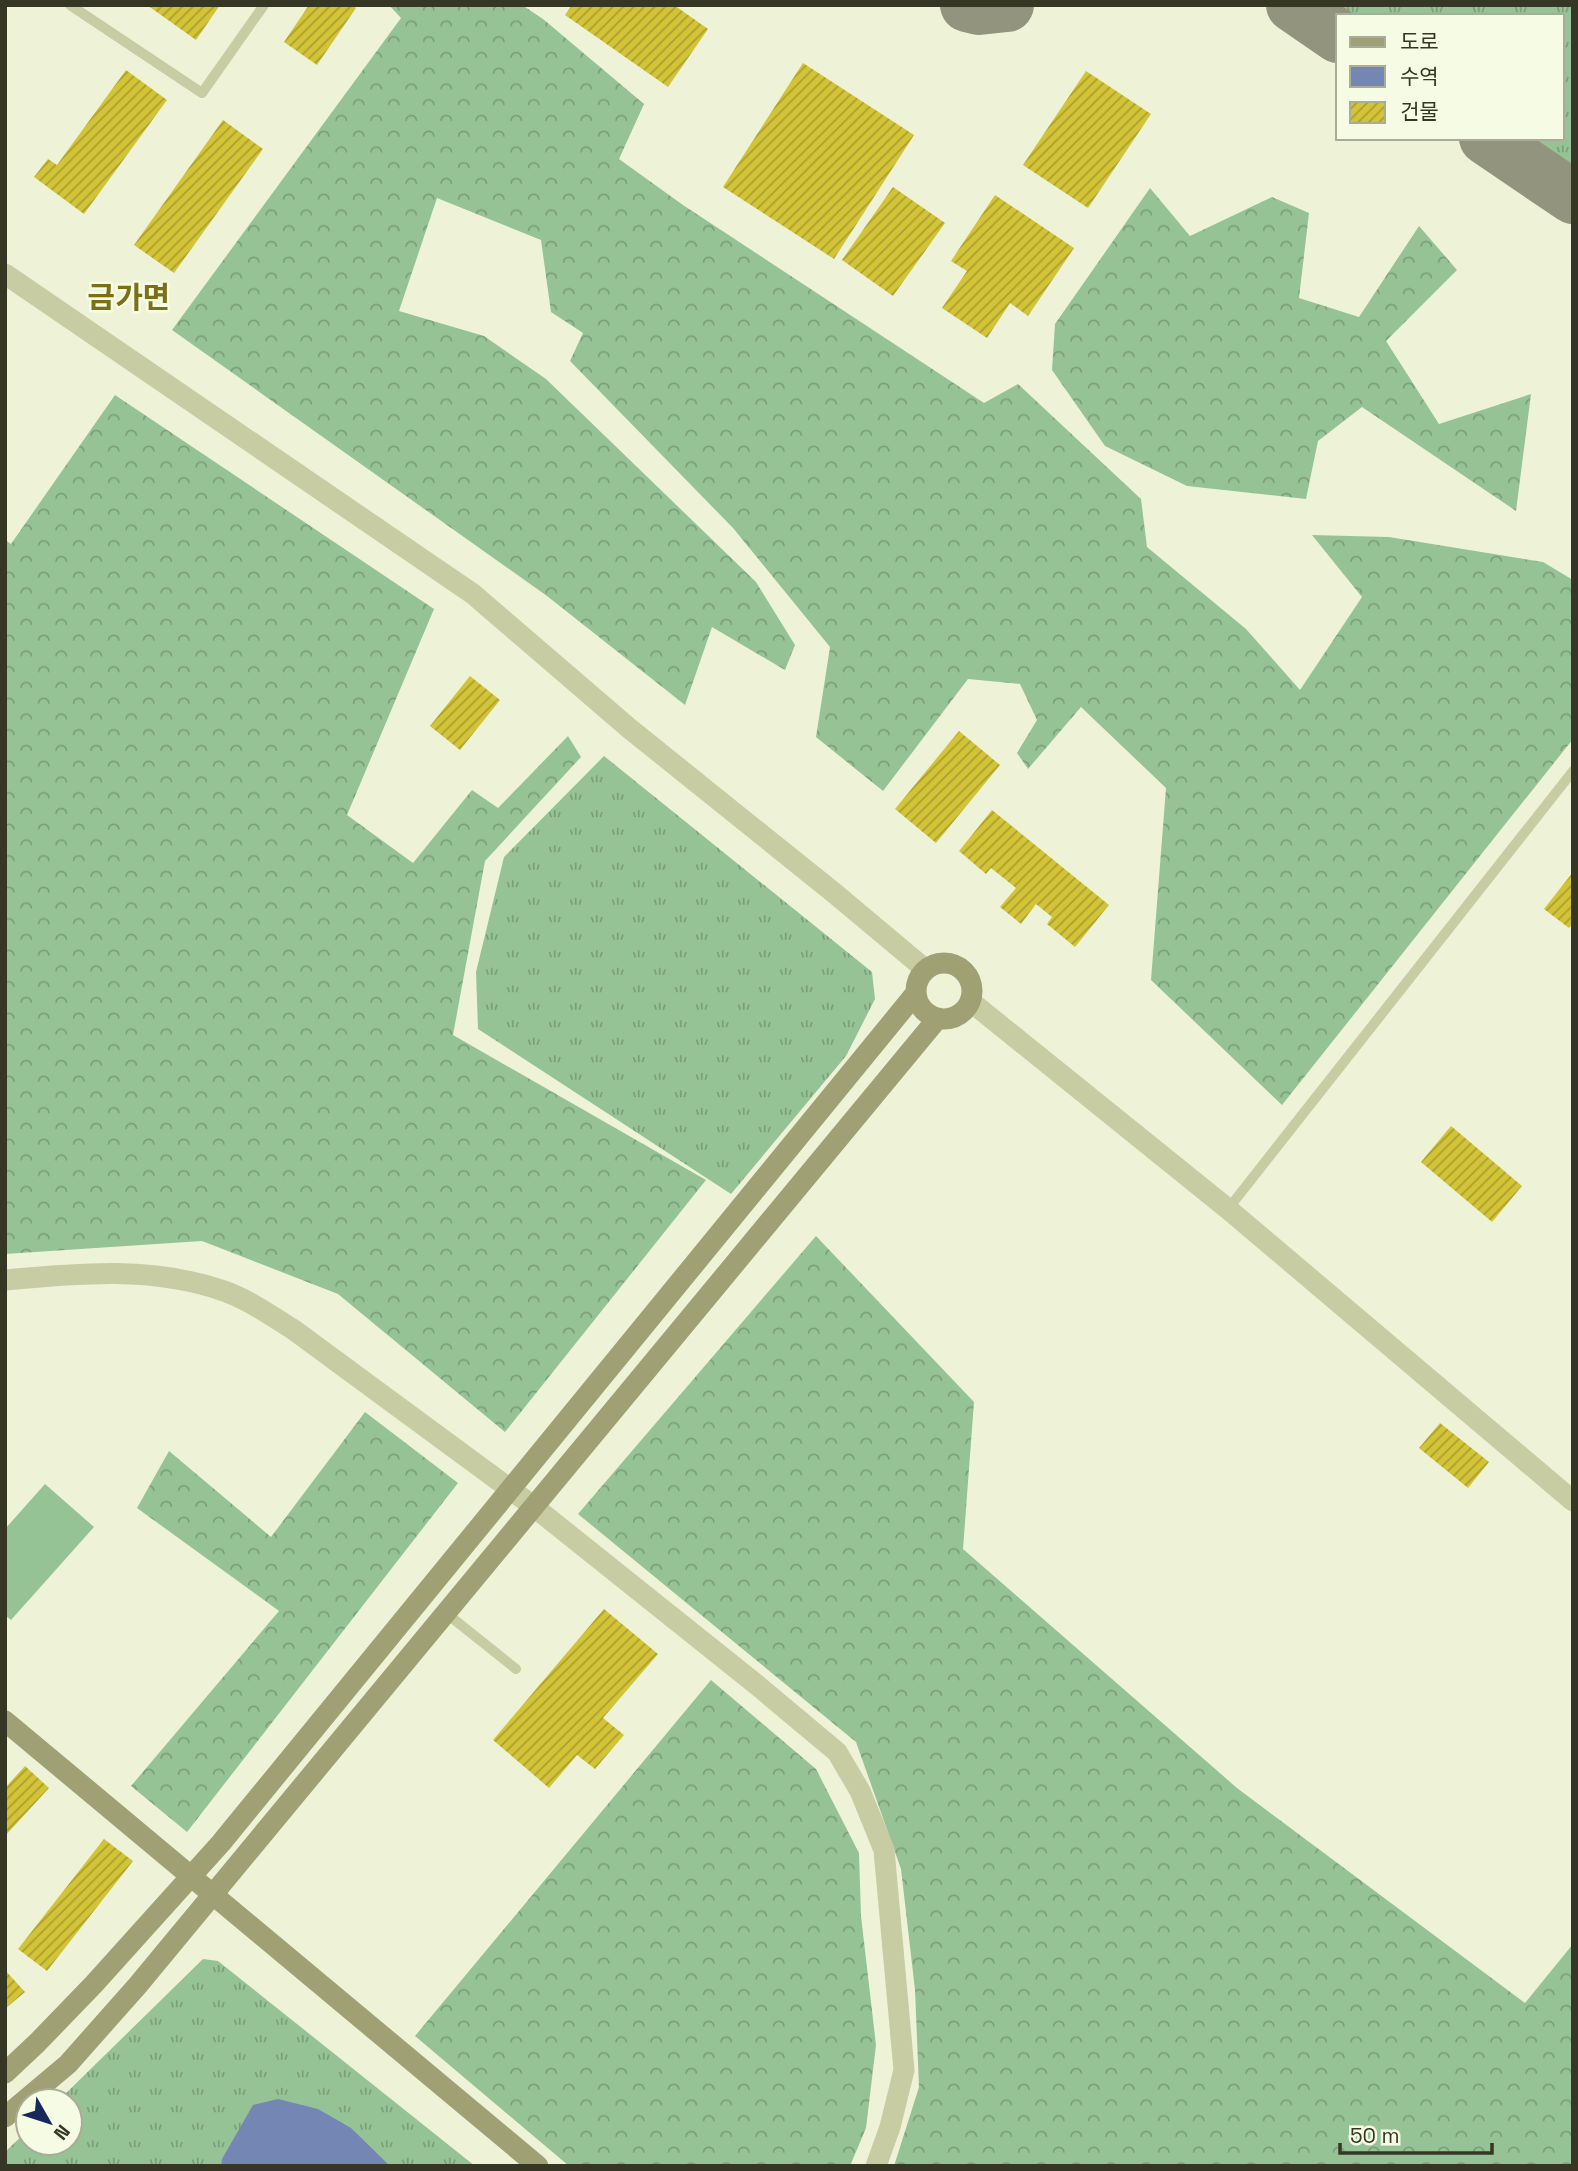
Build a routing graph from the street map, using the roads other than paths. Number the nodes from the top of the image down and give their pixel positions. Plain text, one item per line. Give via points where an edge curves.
1 (70, 5) edge
2 (264, 5) edge
3 (5, 274) edge
4 (1573, 771) edge
5 (925, 969) junction
6 (916, 993) junction
7 (970, 1001) junction
8 (938, 1018) junction
9 (1228, 1209) junction
10 (5, 1279) edge
11 (510, 1490) junction
12 (1573, 1501) edge
13 (533, 1506) junction
14 (446, 1614) junction
15 (516, 1669) dead end
16 (7, 1726) edge
17 (192, 1877) junction
18 (214, 1896) junction
19 (5, 2073) edge
20 (5, 2117) edge
21 (538, 2166) edge
22 (876, 2166) edge

1 - 2 lane via 202,93
3 - 5 street via 473,594 630,729
4 - 9 lane
5 - 6 street
5 - 7 street via 942,962 960,967 971,982
6 - 8 street via 923,1010
6 - 11 street
7 - 8 street via 957,1016
7 - 9 street
8 - 13 street
9 - 12 street
10 - 11 street via 87,1272 146,1275 226,1292 294,1330
11 - 13 street
11 - 17 street
13 - 14 street
13 - 22 street via 837,1752 860,1791 884,1850 904,2070
14 - 15 lane
14 - 18 street
16 - 17 street
17 - 18 street
17 - 19 street
18 - 20 street via 68,2064
18 - 21 street

